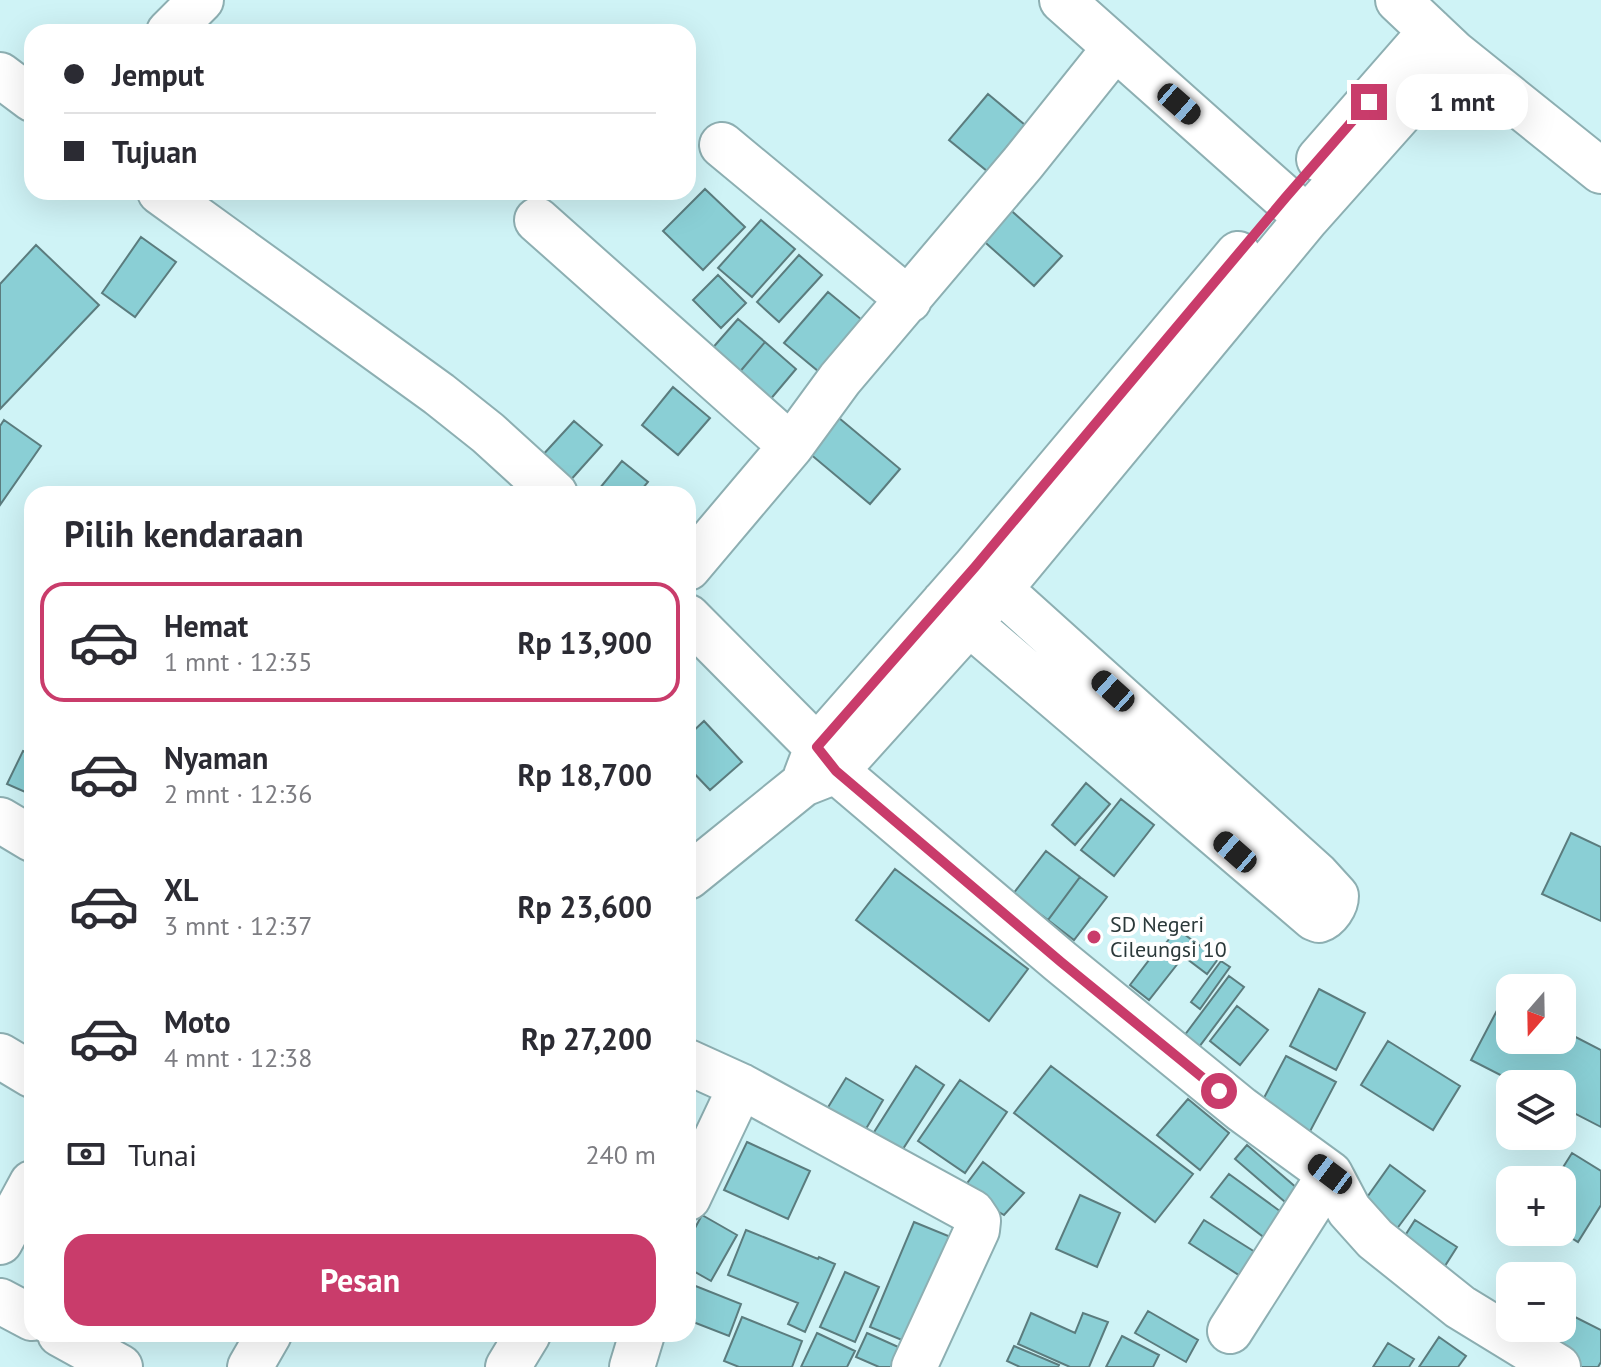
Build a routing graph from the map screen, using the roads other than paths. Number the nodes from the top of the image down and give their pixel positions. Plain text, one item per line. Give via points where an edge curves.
1 (201, 0) edge
2 (1062, 0) edge
3 (1422, 19) edge
4 (177, 24) edge
5 (1115, 48) junction
6 (0, 75) edge
7 (24, 93) edge
8 (722, 145) dead end
9 (1597, 159) edge
10 (171, 200) edge
11 (1296, 208) junction
12 (537, 220) dead end
13 (909, 300) junction
14 (791, 446) junction
15 (546, 486) edge
16 (696, 559) edge
17 (988, 578) junction
18 (957, 613) junction
19 (696, 626) edge
20 (819, 767) junction
21 (0, 820) edge
22 (24, 834) edge
23 (696, 868) edge
24 (0, 1056) edge
25 (696, 1066) edge
26 (24, 1070) edge
27 (741, 1086) junction
28 (1330, 1174) junction
29 (696, 1181) edge
30 (24, 1198) edge
31 (0, 1242) edge
32 (0, 1301) edge
33 (24, 1314) edge
34 (1230, 1331) dead end
35 (75, 1342) edge
36 (264, 1342) edge
37 (523, 1342) edge
38 (640, 1342) edge
39 (120, 1367) edge
40 (250, 1367) edge
41 (508, 1367) edge
42 (632, 1367) edge
43 (914, 1367) edge
44 (1558, 1367) edge

1 - 4 street
2 - 5 street
3 - 9 street
3 - 11 street
5 - 11 street
5 - 13 street
6 - 7 street
8 - 13 street
10 - 15 street via 439,394
11 - 17 street
12 - 14 street
13 - 14 street via 840,379
14 - 16 street
17 - 18 street
17 - 18 street via 1316,874 1336,896 1324,918 1314,918
18 - 20 street
19 - 20 street
20 - 23 street
20 - 28 street via 1241,1109
21 - 22 street
24 - 26 street
25 - 27 street
27 - 29 street
27 - 43 street via 972,1212 978,1221
28 - 34 street
28 - 44 street via 1349,1210 1375,1239 1460,1307
30 - 31 street
32 - 33 street
35 - 39 street
36 - 40 street
37 - 41 street
38 - 42 street

